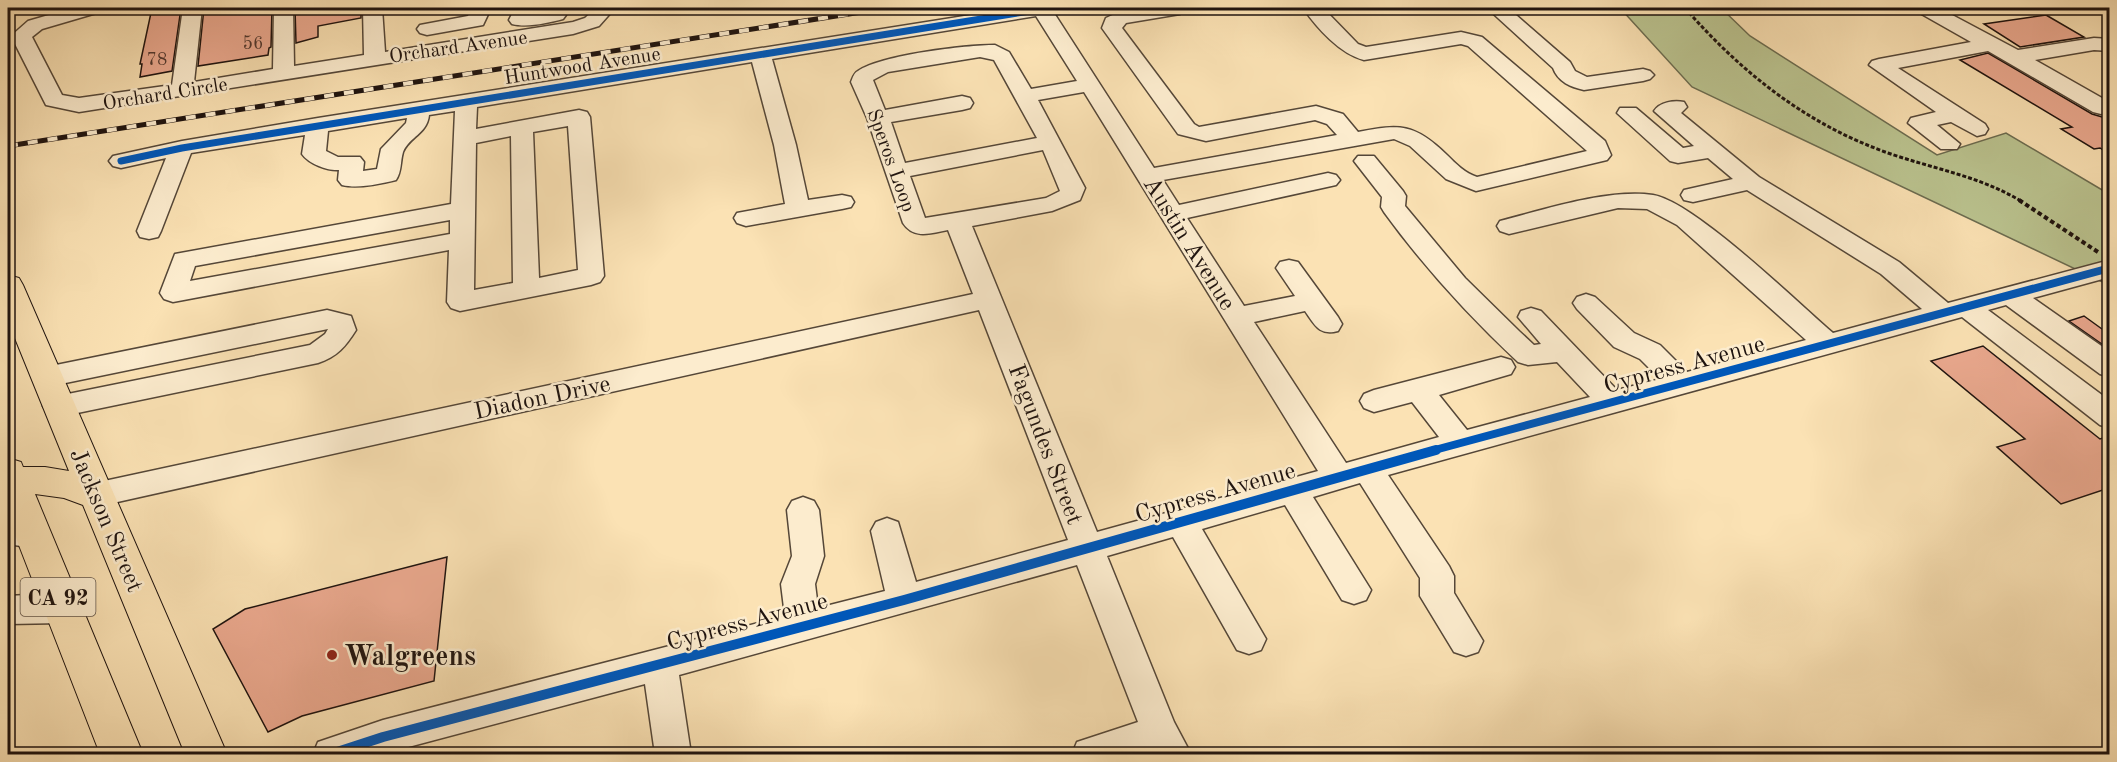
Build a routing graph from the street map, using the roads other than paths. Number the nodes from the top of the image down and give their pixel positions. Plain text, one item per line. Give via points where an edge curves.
1 (93, 8) edge
2 (192, 8) edge
3 (283, 8) edge
4 (372, 8) edge
5 (425, 8) edge
6 (524, 8) edge
7 (605, 8) edge
8 (1045, 8) edge
9 (1180, 8) edge
10 (1313, 8) edge
11 (1497, 8) edge
12 (1925, 8) edge
13 (477, 12) edge
14 (557, 18) edge
15 (427, 29) junction
16 (1991, 44) junction
17 (2085, 45) junction
18 (2109, 45) edge
19 (428, 51) junction
20 (760, 54) junction
21 (2014, 57) junction
22 (375, 58) junction
23 (2109, 59) edge
24 (284, 75) junction
25 (1643, 75) dead end
26 (1087, 80) junction
27 (182, 91) junction
28 (1023, 91) junction
29 (466, 102) junction
30 (962, 104) dead end
31 (1676, 107) dead end
32 (2101, 107) dead end
33 (419, 109) junction
34 (1628, 113) dead end
35 (1954, 114) junction
36 (878, 118) junction
37 (318, 126) junction
38 (522, 127) junction
39 (1977, 129) dead end
40 (1195, 133) junction
41 (464, 138) junction
42 (1352, 138) junction
43 (1051, 142) junction
44 (1949, 144) dead end
45 (182, 147) junction
46 (1714, 150) junction
47 (121, 161) dead end
48 (1366, 161) dead end
49 (1198, 166) junction
50 (896, 172) junction
51 (1147, 176) junction
52 (1328, 180) dead end
53 (1751, 182) junction
54 (1692, 195) dead end
55 (842, 202) dead end
56 (798, 209) junction
57 (462, 210) junction
58 (1172, 214) junction
59 (746, 218) dead end
60 (958, 222) junction
61 (1509, 226) dead end
62 (149, 231) dead end
63 (462, 240) junction
64 (1289, 268) dead end
65 (2103, 270) edge
66 (8, 285) edge
67 (526, 289) junction
68 (2011, 295) junction
69 (989, 298) junction
70 (1311, 301) junction
71 (1586, 303) dead end
72 (1955, 310) junction
73 (1237, 317) junction
74 (1532, 317) dead end
75 (1328, 324) dead end
76 (1828, 345) junction
77 (1564, 352) junction
78 (1501, 367) dead end
79 (2109, 367) edge
80 (1683, 385) junction
81 (1419, 390) junction
82 (52, 391) junction
83 (1374, 401) dead end
84 (1612, 403) junction
85 (2109, 417) edge
86 (1460, 443) junction
87 (1352, 473) junction
88 (9, 480) edge
89 (1292, 490) junction
90 (95, 495) junction
91 (803, 510) dead end
92 (1180, 522) junction
93 (887, 531) dead end
94 (20, 533) edge
95 (1087, 549) junction
96 (1354, 590) dead end
97 (904, 600) junction
98 (62, 608) junction
99 (8, 610) edge
100 (803, 626) junction
101 (1249, 639) dead end
102 (1466, 641) dead end
103 (660, 663) junction
104 (1167, 743) edge
105 (381, 746) edge
106 (121, 754) edge
107 (206, 754) edge
108 (331, 754) edge
109 (673, 754) edge
110 (1090, 754) edge

1 - 27 street, Orchard Circle via 35,25 21,36 54,100 79,105
2 - 27 street
3 - 24 street
4 - 22 street
5 - 15 street
6 - 14 street via 519,20
7 - 14 street, Orchard Avenue via 590,25
8 - 20 street, Huntwood Avenue
8 - 26 street, Austin Avenue
9 - 40 street via 1121,18 1112,27 1186,129
10 - 42 street via 1351,48 1364,54 1461,38 1475,41 1597,146 1600,153 1476,184 1460,179 1409,134 1394,132
11 - 25 street via 1563,66 1566,75 1584,84
12 - 16 street
13 - 15 street
14 - 19 street, Orchard Avenue
15 - 19 street
16 - 21 street
16 - 35 street via 1879,65
17 - 18 street
17 - 21 street
17 - 23 street
19 - 22 street, Orchard Avenue
20 - 29 street, Huntwood Avenue
20 - 56 street
21 - 32 street
22 - 24 street, Orchard Circle
24 - 27 street, Orchard Circle
26 - 28 street
26 - 51 street, Austin Avenue
28 - 36 street, Speros Loop via 1002,56 994,51 882,67 864,76 862,82
28 - 43 street, Speros Loop
29 - 33 street, Huntwood Avenue
29 - 41 street
30 - 36 street
31 - 46 street via 1665,111
33 - 37 street, Huntwood Avenue
33 - 37 street via 417,125 392,149 388,175 350,180 352,162 335,164 314,154
34 - 46 street via 1678,156
35 - 39 street
35 - 44 street via 1918,123
36 - 50 street, Speros Loop
37 - 45 street, Huntwood Avenue
38 - 41 street
38 - 67 street
38 - 67 street via 579,117 591,276
40 - 42 street via 1316,113 1335,119
40 - 49 street via 1201,151
41 - 57 street
42 - 49 street
43 - 50 street
43 - 60 street, Speros Loop via 1071,181 1071,195 1052,204
45 - 47 street, Huntwood Avenue
45 - 62 street
46 - 53 street
48 - 77 street via 1394,196 1393,207 1418,242 1486,318 1528,355
49 - 51 street
50 - 60 street, Speros Loop via 915,223 929,228
51 - 58 street, Austin Avenue
52 - 58 street
53 - 54 street
53 - 72 street
55 - 56 street
56 - 59 street
57 - 63 street
57 - 63 street via 184,260 173,293
58 - 73 street, Austin Avenue
60 - 69 street, Fagundes Street
61 - 76 street via 1618,201 1652,202 1686,220
63 - 67 street via 460,302
64 - 70 street
65 - 68 street, Cypress Avenue
66 - 82 main road, Jackson Street / CA 92
68 - 72 street, Cypress Avenue
68 - 79 street
69 - 90 street, Diadon Drive
69 - 95 street, Fagundes Street
70 - 73 street
70 - 75 street
71 - 80 street via 1624,340 1650,351
72 - 76 street, Cypress Avenue
72 - 85 street
73 - 87 street, Austin Avenue
74 - 77 street
76 - 80 street, Cypress Avenue
77 - 84 street
78 - 81 street
80 - 84 street, Cypress Avenue
81 - 83 street
81 - 86 street
82 - 82 street via 318,353 335,341 342,330 341,323 327,319
82 - 90 main road, Jackson Street / CA 92
84 - 86 street, Cypress Avenue
86 - 87 street, Cypress Avenue
87 - 89 street, Cypress Avenue
87 - 102 street, Austin Avenue via 1437,576 1437,596
88 - 90 main road via 64,482
88 - 94 main road, CA 92
89 - 92 street, Cypress Avenue
89 - 96 street
90 - 107 main road, Jackson Street / CA 92
91 - 100 street via 808,556 798,584
92 - 95 street, Cypress Avenue
92 - 101 street
93 - 97 street
94 - 98 main road, CA 92
95 - 97 street, Cypress Avenue
95 - 104 street, Fagundes Street
97 - 100 street, Cypress Avenue
98 - 99 street
98 - 106 main road, CA 92
100 - 103 street, Cypress Avenue
103 - 105 street, Cypress Avenue
103 - 109 street
104 - 110 street
105 - 108 street, Cypress Avenue

